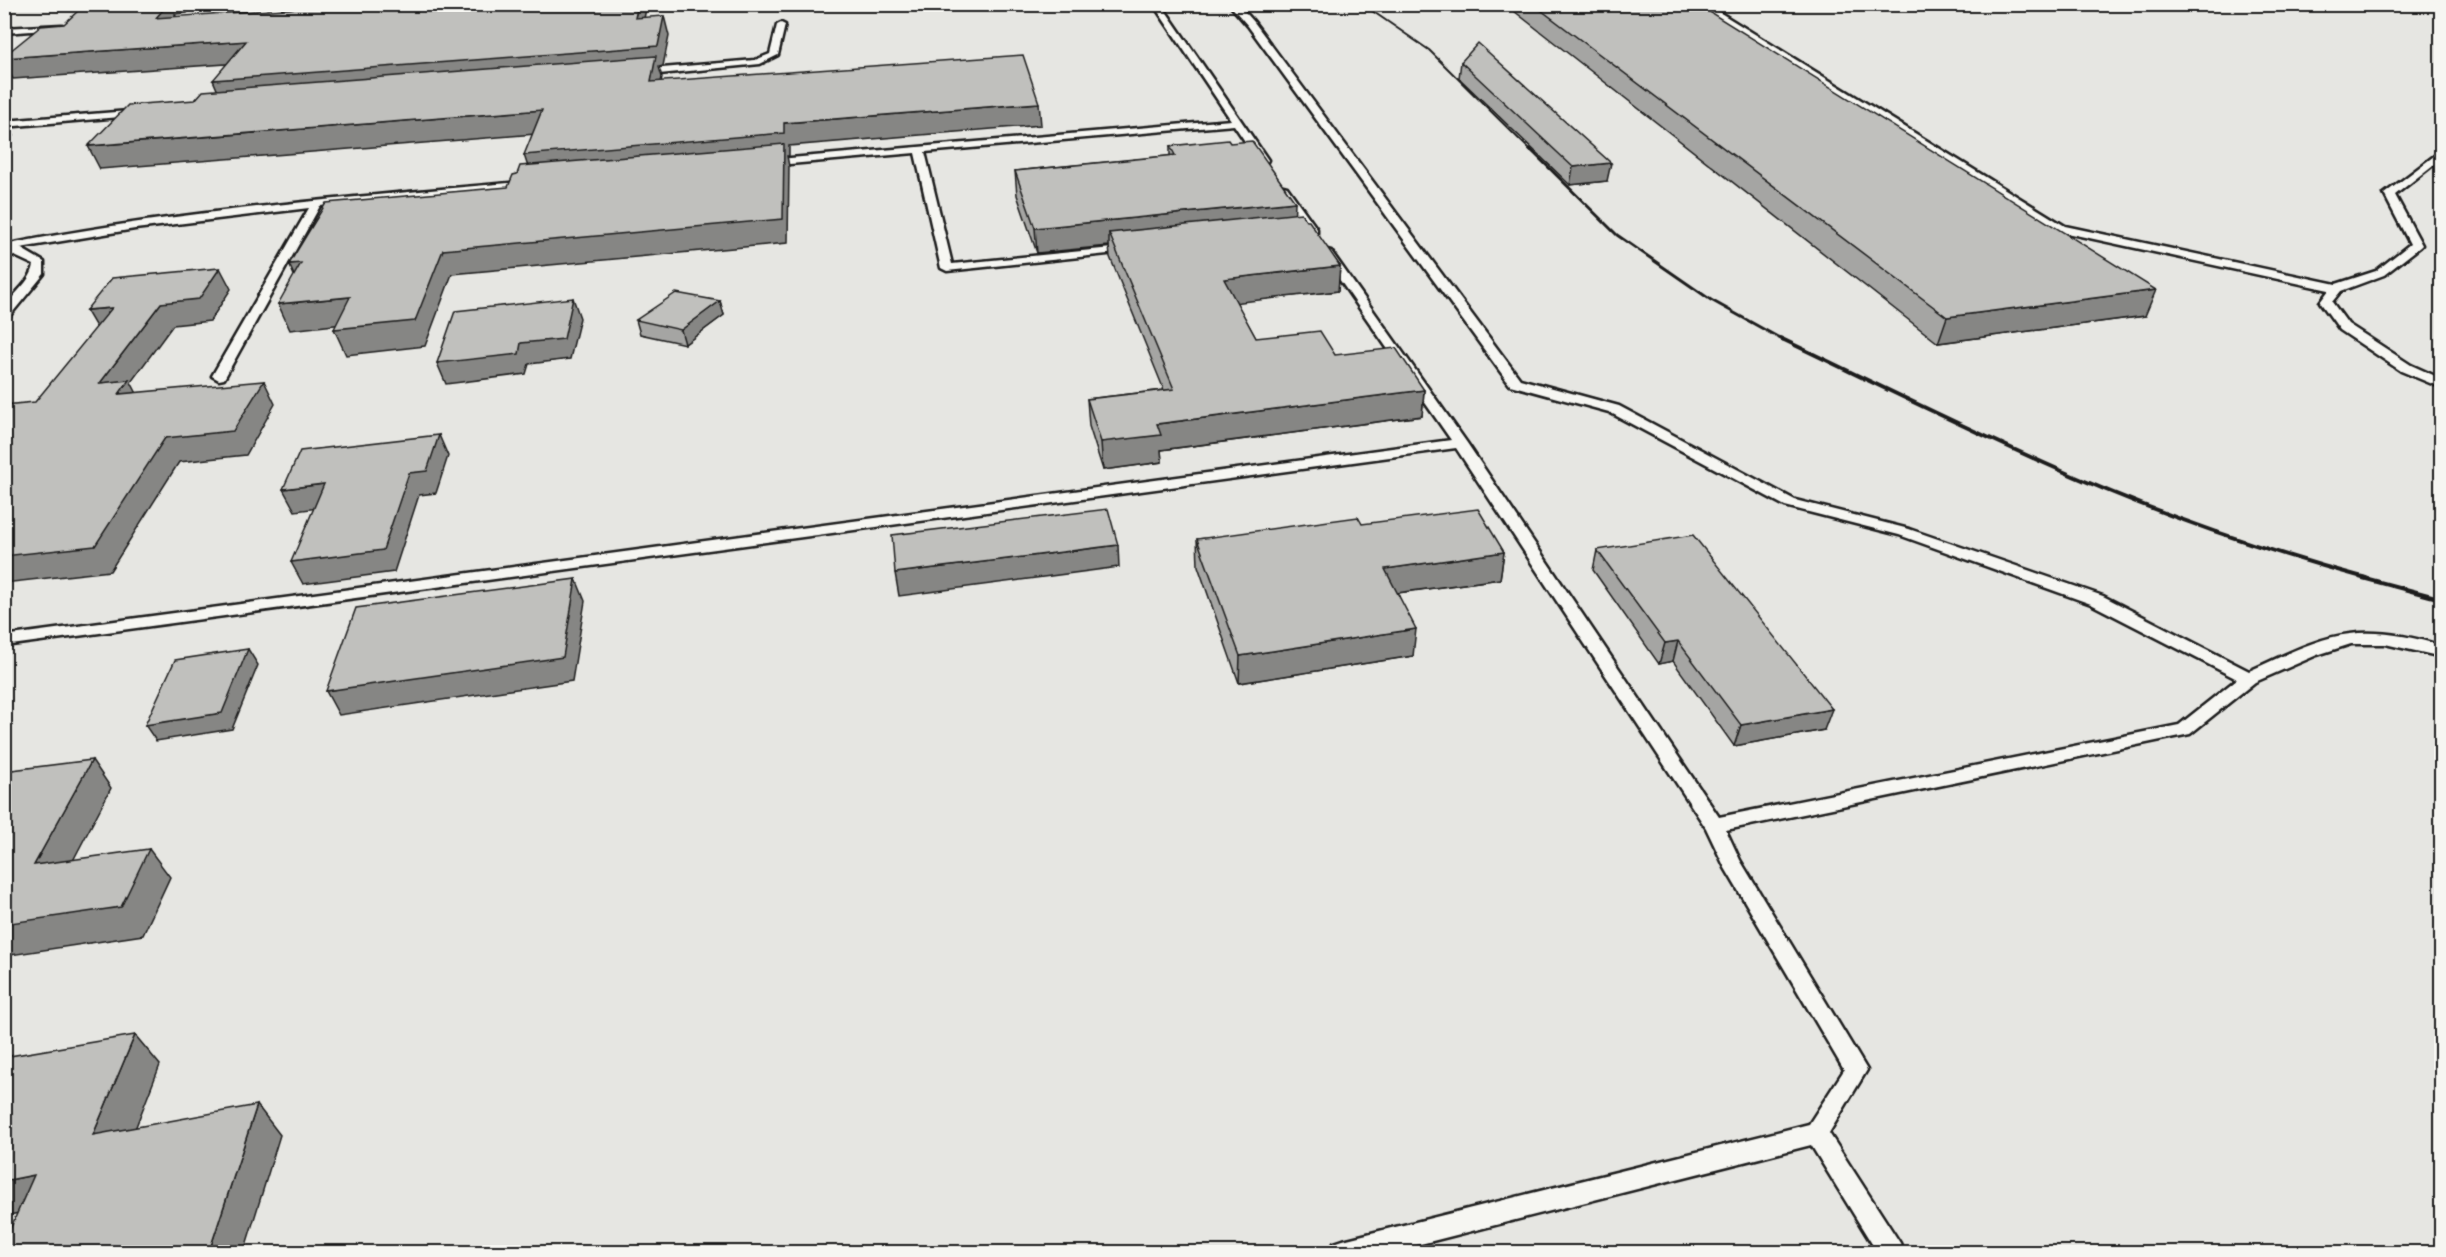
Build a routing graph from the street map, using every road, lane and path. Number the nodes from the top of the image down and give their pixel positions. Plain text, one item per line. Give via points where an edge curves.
1 (1157, 4) edge
2 (1233, 4) edge
3 (1700, 4) edge
4 (781, 25) dead end
5 (64, 27) edge
6 (4, 31) edge
7 (629, 74) edge
8 (146, 112) edge
9 (1236, 122) junction
10 (4, 124) edge
11 (919, 150) junction
12 (2442, 153) edge
13 (754, 164) edge
14 (541, 183) edge
15 (317, 203) junction
16 (7, 247) edge
17 (1147, 248) edge
18 (2337, 288) junction
19 (4, 315) edge
20 (219, 376) dead end
21 (2442, 384) edge
22 (1460, 443) junction
23 (4, 641) edge
24 (2442, 652) edge
25 (2249, 678) junction
26 (1714, 825) junction
27 (1816, 1133) junction
28 (1343, 1252) edge
29 (1891, 1252) edge

1 - 9 lane
2 - 25 lane via 1515,382 1614,408 1790,502 1904,532 2097,600
3 - 18 lane via 2061,229
4 - 7 lane via 774,55 757,62
5 - 6 lane
8 - 10 lane
9 - 11 lane
9 - 22 lane via 1306,231
11 - 13 lane
11 - 17 lane via 947,268
12 - 18 lane via 2389,194 2416,245 2380,273
14 - 15 lane
15 - 16 lane via 140,224
15 - 20 lane
16 - 19 lane via 40,264 38,274
18 - 21 lane via 2326,302 2344,327 2406,368
22 - 23 lane
22 - 26 lane
24 - 25 lane via 2385,639 2350,639
25 - 26 lane via 2184,730
26 - 27 lane via 1732,863 1856,1070
27 - 28 lane
27 - 29 lane

